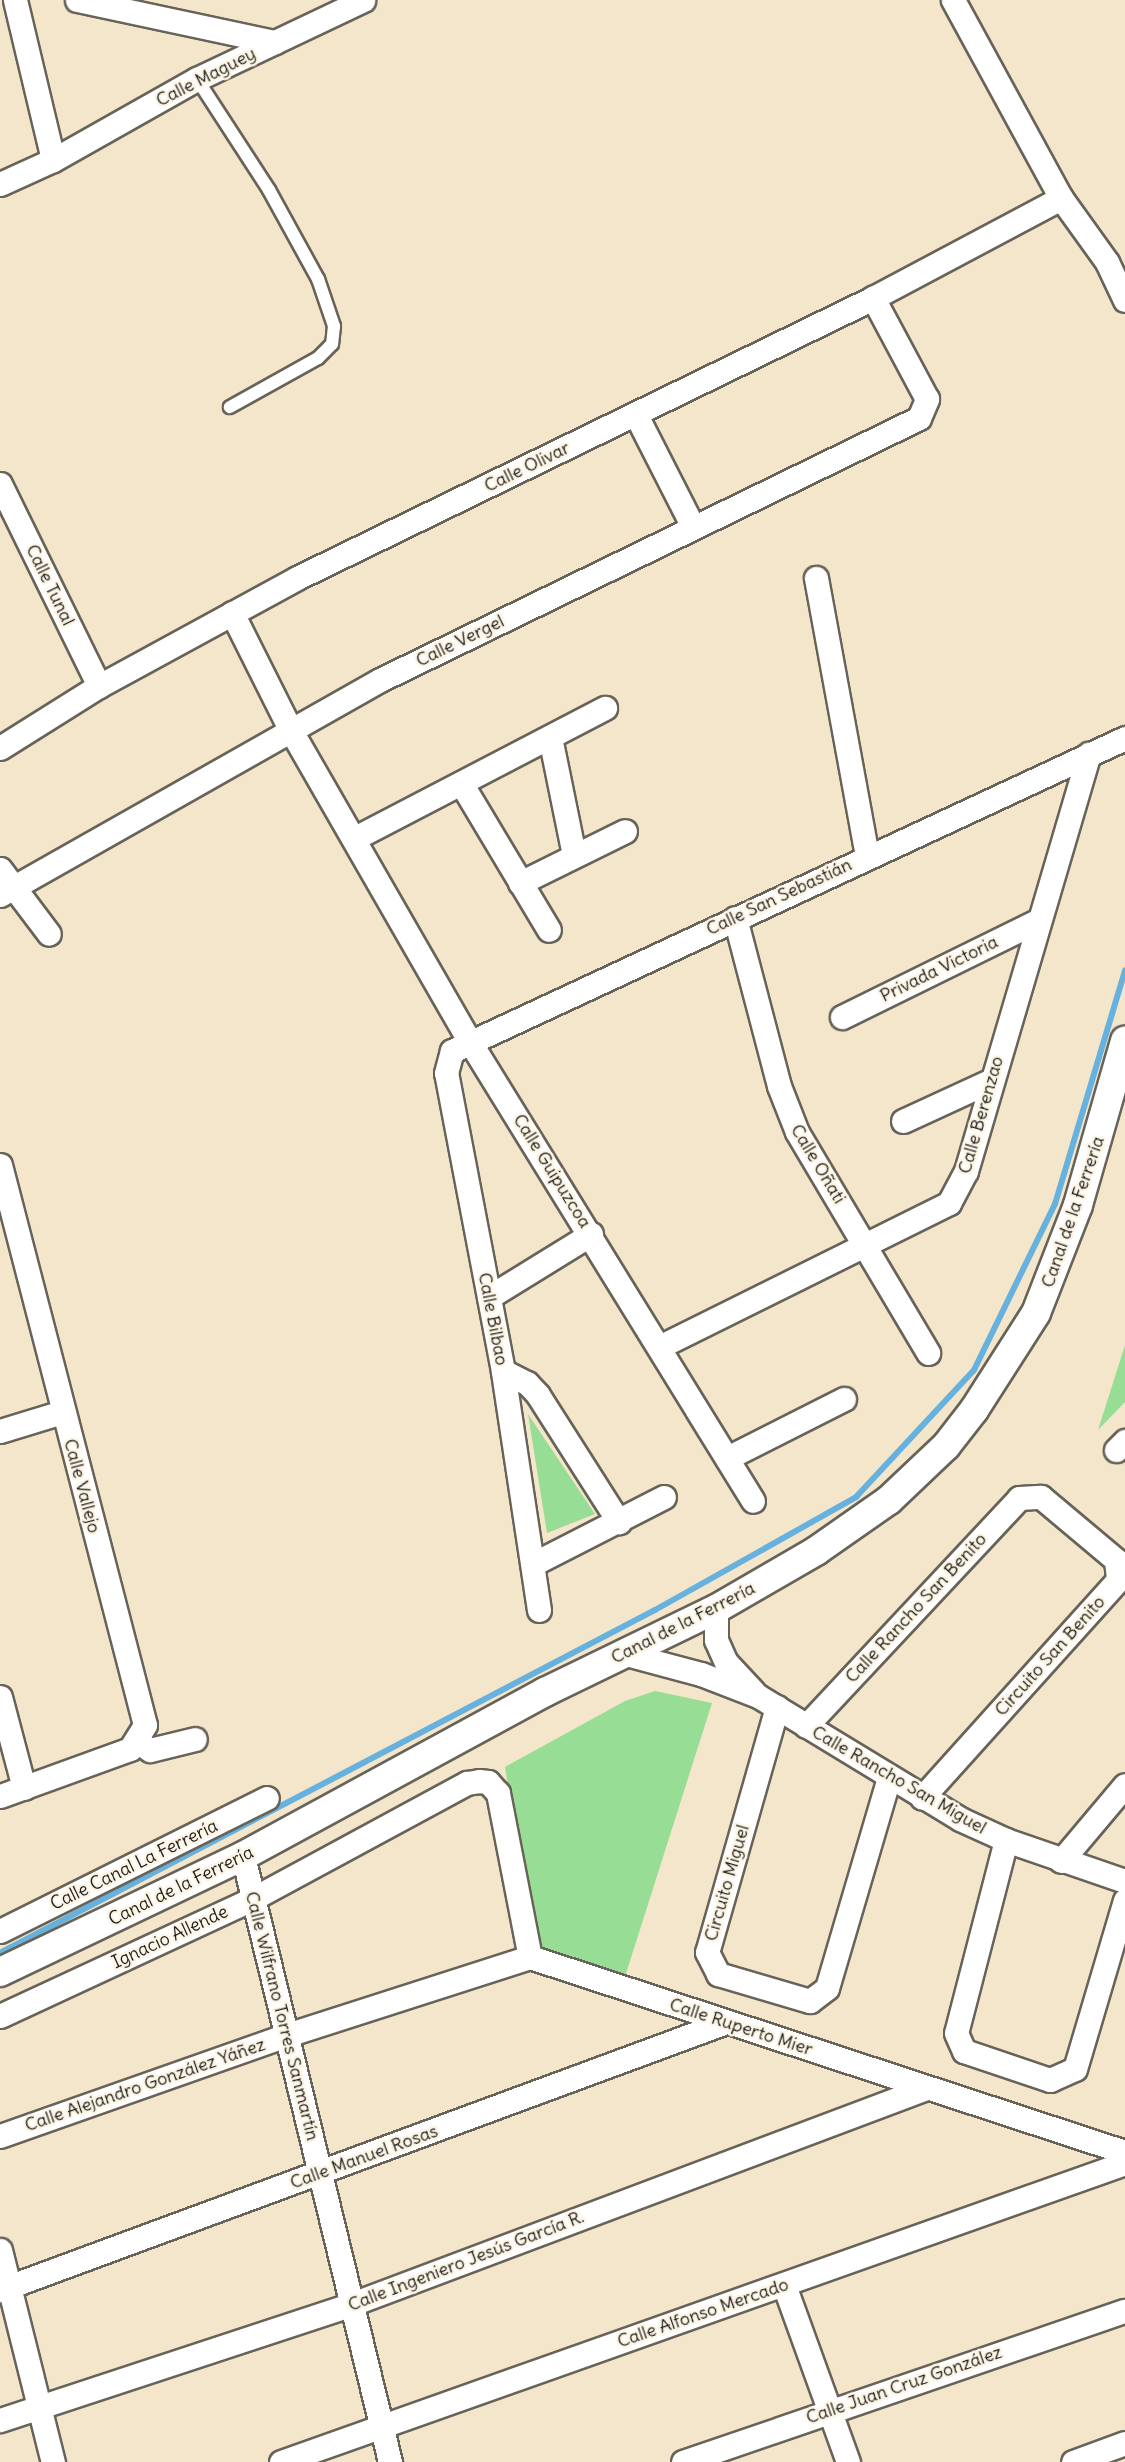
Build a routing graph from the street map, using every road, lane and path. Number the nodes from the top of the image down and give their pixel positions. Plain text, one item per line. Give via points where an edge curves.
1 (10, 0) edge
2 (15, 0) edge
3 (363, 0) edge
4 (953, 0) edge
5 (92, 2) edge
6 (0, 3) edge
7 (275, 42) junction
8 (197, 79) junction
9 (53, 160) junction
10 (0, 184) edge
11 (1061, 198) junction
12 (873, 298) junction
13 (1125, 300) edge
14 (230, 407) dead end
15 (636, 415) junction
16 (0, 484) edge
17 (693, 527) junction
18 (816, 578) dead end
19 (232, 613) junction
20 (99, 686) junction
21 (605, 708) dead end
22 (290, 729) junction
23 (550, 737) junction
24 (1125, 738) edge
25 (0, 748) edge
26 (1089, 754) junction
27 (461, 783) junction
28 (625, 831) dead end
29 (355, 838) junction
30 (574, 855) junction
31 (867, 856) junction
32 (4, 883) edge
33 (520, 883) junction
34 (735, 918) junction
35 (1037, 921) junction
36 (549, 930) dead end
37 (49, 934) dead end
38 (842, 1017) dead end
39 (1125, 1041) edge
40 (470, 1042) junction
41 (992, 1080) junction
42 (1119, 1086) edge
43 (903, 1121) dead end
44 (0, 1165) edge
45 (591, 1234) junction
46 (9, 1240) edge
47 (867, 1245) junction
48 (489, 1297) junction
49 (659, 1347) junction
50 (928, 1353) dead end
51 (503, 1371) junction
52 (844, 1399) dead end
53 (62, 1412) junction
54 (0, 1431) edge
55 (727, 1458) junction
56 (1030, 1494) joint
57 (664, 1497) dead end
58 (753, 1501) dead end
59 (619, 1522) junction
60 (533, 1564) junction
61 (716, 1609) junction
62 (539, 1610) dead end
63 (622, 1653) junction
64 (0, 1697) edge
65 (767, 1702) junction
66 (806, 1726) junction
67 (140, 1739) junction
68 (195, 1739) dead end
69 (889, 1778) junction
70 (1125, 1785) edge
71 (24, 1788) junction
72 (0, 1796) edge
73 (267, 1798) dead end
74 (922, 1798) junction
75 (1006, 1840) junction
76 (243, 1856) junction
77 (1061, 1860) junction
78 (1125, 1881) edge
79 (254, 1898) junction
80 (1125, 1900) edge
81 (0, 1931) edge
82 (530, 1957) junction
83 (0, 1972) edge
84 (0, 2016) edge
85 (726, 2022) junction
86 (287, 2035) junction
87 (926, 2088) junction
88 (0, 2136) edge
89 (1125, 2152) edge
90 (1125, 2163) edge
91 (320, 2173) junction
92 (0, 2250) edge
93 (784, 2285) junction
94 (5, 2289) edge
95 (352, 2304) junction
96 (1125, 2311) edge
97 (39, 2407) junction
98 (830, 2409) junction
99 (0, 2420) edge
100 (382, 2426) junction
101 (1125, 2443) edge
102 (725, 2455) edge
103 (53, 2462) edge
104 (281, 2462) edge
105 (390, 2462) edge
106 (683, 2462) edge
107 (848, 2462) edge
108 (1073, 2462) edge

1 - 6 street
2 - 9 street
3 - 7 street, Calle Maguey
4 - 11 street
5 - 7 street
7 - 8 street, Calle Maguey
8 - 9 street, Calle Maguey
8 - 14 lane via 269,190 318,279 334,326 332,344 318,358
9 - 10 street, Calle Maguey
11 - 12 street, Calle Olivar
11 - 13 street via 1107,262
12 - 15 street, Calle Olivar
12 - 17 street, Calle Vergel via 928,406 919,418
15 - 17 street
15 - 19 street, Calle Olivar
16 - 20 street, Calle Tunal
17 - 22 street, Calle Vergel
18 - 31 street
19 - 20 street, Calle Olivar
19 - 22 street, Calle Guipuzcoa
20 - 25 street, Calle Olivar
21 - 23 street
22 - 29 street, Calle Guipuzcoa
22 - 32 street, Calle Vergel
23 - 27 street
23 - 30 street
24 - 26 street, Calle San Sebastián
26 - 31 street, Calle San Sebastián
26 - 35 street, Calle Berenzao
27 - 29 street
27 - 33 street
28 - 30 street
29 - 40 street, Calle Guipuzcoa
30 - 33 street
31 - 34 street, Calle San Sebastián
32 - 37 street
33 - 36 street
34 - 40 street, Calle San Sebastián
34 - 47 street, Calle Oñati via 787,1110
35 - 38 street, Privada Victoria
35 - 41 street, Calle Berenzao
39 - 42 street, Canal de la Ferrería
40 - 45 street, Calle Guipuzcoa
40 - 48 street, Calle Bilbao via 452,1051 446,1073
41 - 43 street
41 - 47 street, Calle Berenzao via 966,1171 948,1203
42 - 61 street, Canal de la Ferrería via 1051,1280 1020,1343 974,1410 946,1446 857,1525
44 - 46 street, Calle Vallejo
45 - 48 street
45 - 49 street, Calle Guipuzcoa
46 - 53 street, Calle Vallejo
47 - 49 street, Calle Berenzao
47 - 50 street, Calle Oñati
48 - 51 street, Calle Bilbao
49 - 55 street, Calle Guipuzcoa
51 - 59 street via 527,1383 538,1395
51 - 60 street, Calle Bilbao
52 - 55 street
53 - 54 street
53 - 67 street, Calle Vallejo via 144,1715
55 - 58 street, Calle Guipuzcoa
56 - 66 street, Calle Rancho San Benito via 1019,1498
56 - 74 street, Circuito San Benito via 1041,1497 1116,1560 1118,1580
57 - 59 street
59 - 60 street
60 - 62 street, Calle Bilbao
61 - 63 street, Canal de la Ferrería
61 - 65 street, Calle Rancho San Miguel via 716,1640 726,1662
63 - 65 street, Calle Rancho San Miguel via 701,1674
63 - 76 street, Canal de la Ferrería
64 - 71 street
65 - 66 street, Calle Rancho San Miguel
65 - 69 street, Circuito Miguel via 707,1952 719,1974 810,2001 827,1989
66 - 69 street, Calle Rancho San Miguel
67 - 68 street via 150,1750
67 - 71 street
69 - 74 street, Calle Rancho San Miguel
70 - 77 street
71 - 72 street
73 - 81 street, Calle Canal La Ferrería
74 - 75 street, Calle Rancho San Miguel
75 - 77 street, Calle Rancho San Miguel
75 - 80 street via 956,2034 964,2051 1051,2080 1075,2070
76 - 79 street, Calle Wilfrano Torres Sanmartín
76 - 83 street, Canal de la Ferrería
77 - 78 street, Calle Rancho San Miguel
79 - 82 street, Ignacio Allende via 467,1783 488,1782 498,1793
79 - 84 street, Ignacio Allende
79 - 86 street, Calle Wilfrano Torres Sanmartín
82 - 85 street, Calle Ruperto Mier
82 - 86 street, Calle Alejandro González Yáñez
85 - 87 street, Calle Ruperto Mier
85 - 91 street, Calle Manuel Rosas
86 - 88 street, Calle Alejandro González Yáñez
86 - 91 street, Calle Wilfrano Torres Sanmartín
87 - 89 street, Calle Ruperto Mier
87 - 95 street, Calle Ingeniero Jesús García R.
90 - 93 street, Calle Alfonso Mercado
91 - 94 street, Calle Manuel Rosas
91 - 95 street, Calle Wilfrano Torres Sanmartín
92 - 94 street
93 - 98 street
93 - 100 street, Calle Alfonso Mercado
94 - 97 street
95 - 97 street, Calle Ingeniero Jesús García R.
95 - 100 street, Calle Wilfrano Torres Sanmartín
96 - 98 street, Calle Juan Cruz González
97 - 99 street, Calle Ingeniero Jesús García R.
97 - 103 street
98 - 102 street, Calle Juan Cruz González
98 - 107 street
100 - 104 street, Calle Alfonso Mercado
100 - 105 street, Calle Wilfrano Torres Sanmartín
101 - 108 street
102 - 106 street, Calle Juan Cruz González

